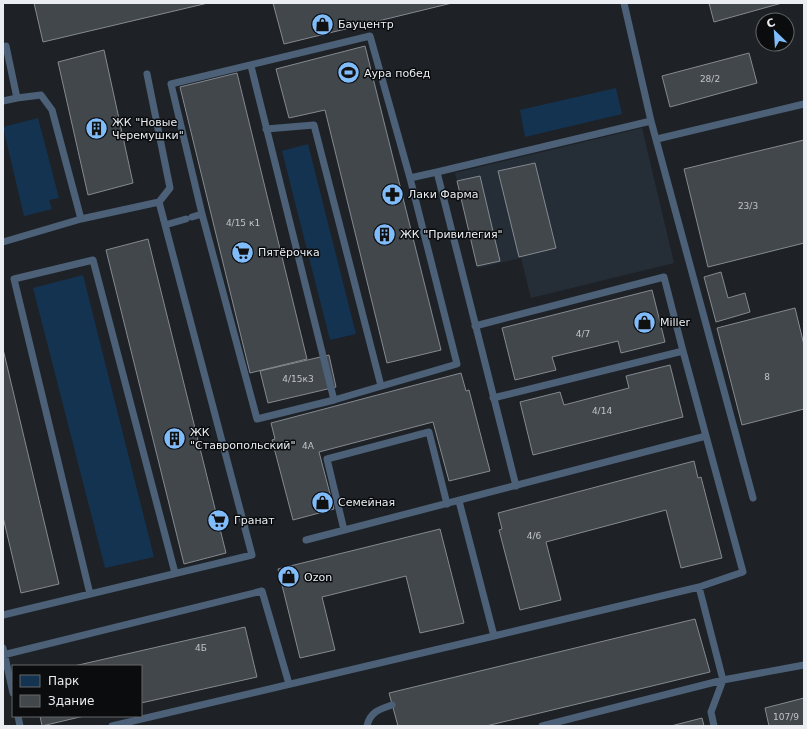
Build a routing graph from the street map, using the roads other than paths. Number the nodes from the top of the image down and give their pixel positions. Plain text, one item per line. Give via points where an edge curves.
1 (624, 3) edge
2 (6, 46) dead end
3 (251, 66) junction
4 (147, 74) dead end
5 (17, 98) junction
6 (3, 102) edge
7 (804, 104) edge
8 (651, 121) junction
9 (266, 129) junction
10 (656, 139) junction
11 (436, 172) junction
12 (410, 178) junction
13 (159, 202) junction
14 (202, 214) junction
15 (81, 219) junction
16 (165, 224) junction
17 (3, 240) edge
18 (475, 326) junction
19 (683, 351) junction
20 (381, 386) junction
21 (493, 398) junction
22 (334, 400) junction
23 (706, 436) junction
24 (516, 486) junction
25 (753, 498) dead end
26 (459, 501) junction
27 (447, 504) junction
28 (344, 530) junction
29 (306, 540) dead end
30 (175, 573) junction
31 (699, 587) junction
32 (90, 594) junction
33 (3, 615) edge
34 (494, 636) junction
35 (4, 653) edge
36 (804, 665) edge
37 (723, 680) junction
38 (289, 684) junction
39 (12, 689) edge
40 (392, 705) dead end
41 (112, 726) edge
42 (366, 726) edge
43 (542, 726) edge
44 (714, 726) edge

1 - 8 lane
2 - 5 lane
3 - 9 lane
3 - 12 lane via 370,36
3 - 14 lane via 171,84
4 - 13 lane via 170,188
5 - 6 lane
5 - 15 lane via 41,95 52,110
7 - 10 lane
8 - 10 lane
8 - 11 lane
9 - 20 lane via 314,126
9 - 22 lane
10 - 25 lane
11 - 12 lane
11 - 18 lane
12 - 20 lane via 457,364
13 - 15 lane
13 - 16 lane
14 - 16 lane
14 - 22 lane via 258,419
15 - 17 lane
16 - 30 lane via 252,555
18 - 19 lane via 664,277
18 - 21 lane
19 - 21 lane
19 - 23 lane
20 - 22 lane
21 - 24 lane
23 - 24 lane
23 - 31 lane via 743,572
24 - 26 lane
26 - 27 lane
26 - 34 lane
27 - 28 lane
27 - 28 lane via 429,432 327,459
28 - 29 lane
30 - 32 lane
30 - 32 lane via 93,260 14,279
31 - 34 lane
31 - 37 lane
32 - 33 lane
34 - 38 lane
35 - 38 lane via 262,591
35 - 39 lane
36 - 37 lane
37 - 43 lane
37 - 44 lane via 711,712
38 - 41 lane
40 - 42 lane via 376,711 370,716

